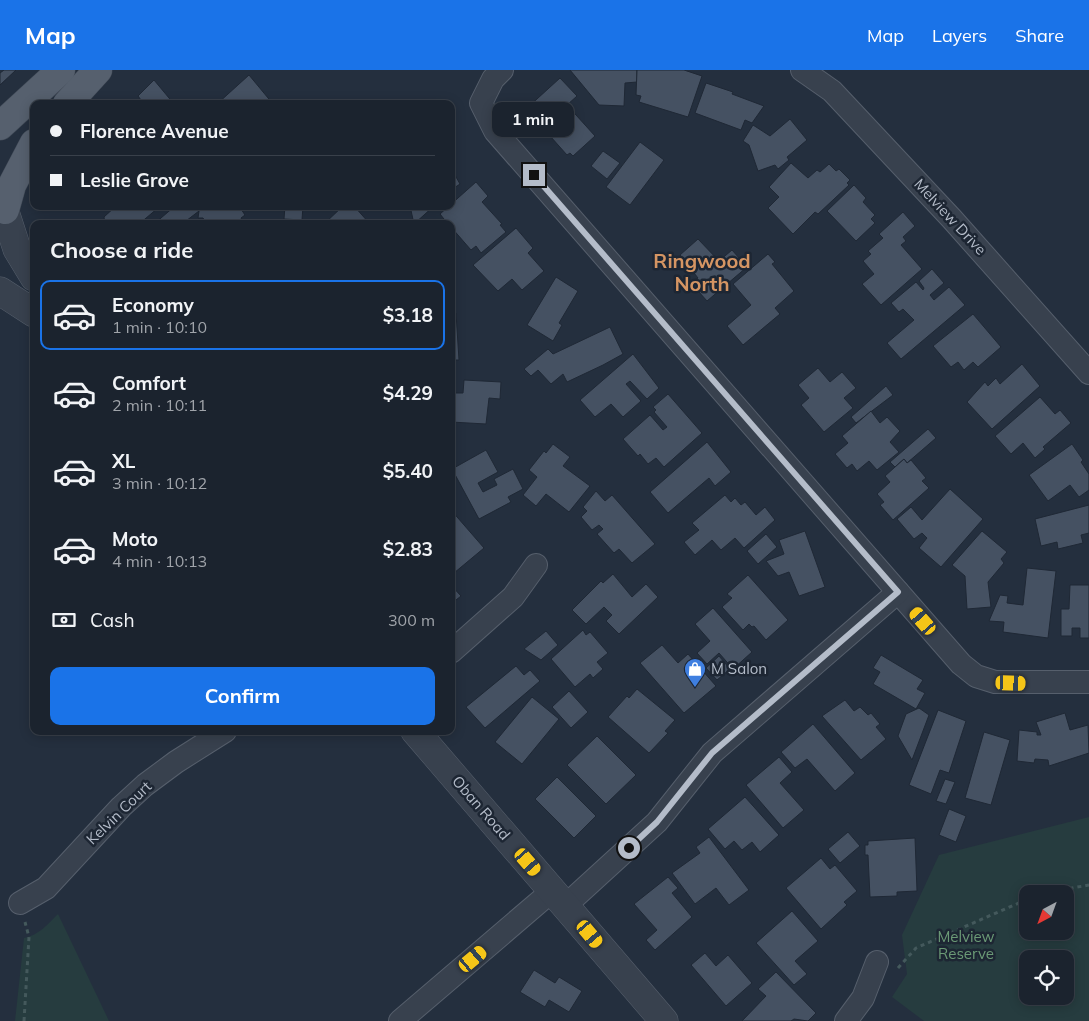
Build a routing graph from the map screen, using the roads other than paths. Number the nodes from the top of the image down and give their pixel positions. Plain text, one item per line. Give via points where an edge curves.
1 (61, 70) edge
2 (98, 70) edge
3 (502, 70) edge
4 (802, 70) edge
5 (71, 100) edge
6 (0, 126) edge
7 (30, 151) edge
8 (2, 207) edge
9 (30, 270) edge
10 (0, 291) edge
11 (30, 311) edge
12 (1089, 373) edge
13 (536, 565) dead end
14 (898, 592) junction
15 (455, 648) edge
16 (1089, 682) edge
17 (219, 735) edge
18 (418, 735) edge
19 (558, 898) junction
20 (20, 903) road end
21 (877, 962) road end
22 (400, 1021) edge
23 (664, 1021) edge
24 (846, 1021) edge

1 - 6 main road
2 - 5 main road
3 - 14 street via 493,79 481,103 496,131
4 - 12 street, Melview Drive via 832,91 952,218
7 - 8 main road
8 - 9 street via 17,249
10 - 11 street
13 - 15 street via 513,597
14 - 16 street via 961,664 976,676 995,682
14 - 19 street via 712,753 657,822
17 - 20 street, Kelvin Court via 176,762 121,807 46,888
18 - 19 street, Oban Road
19 - 22 street
19 - 23 street, Oban Road
21 - 24 street via 863,998

